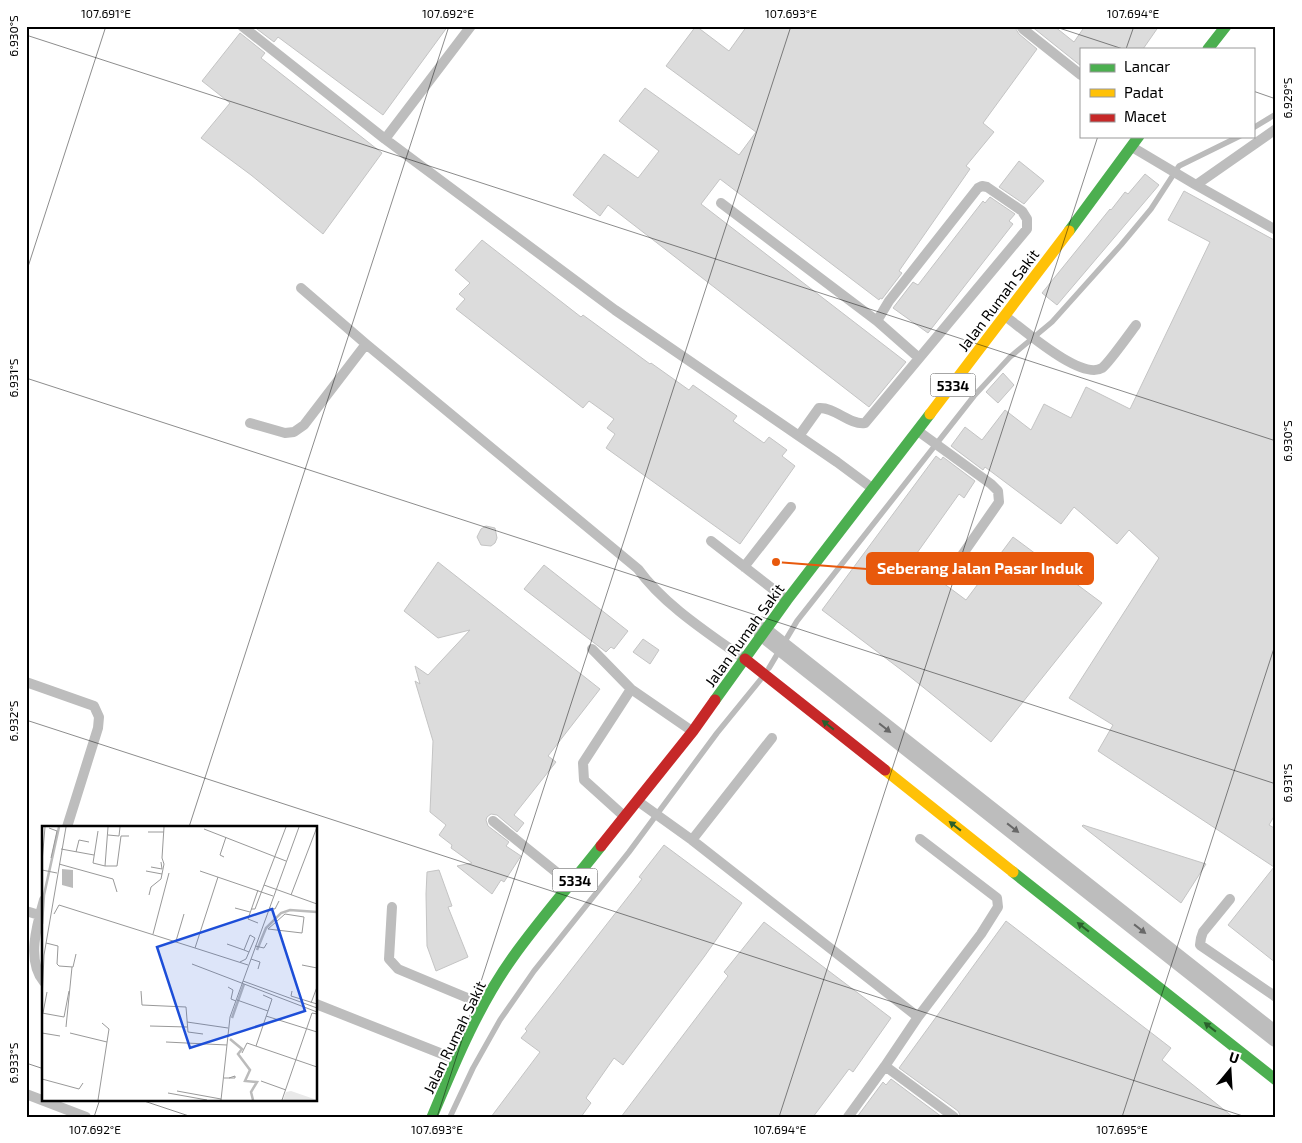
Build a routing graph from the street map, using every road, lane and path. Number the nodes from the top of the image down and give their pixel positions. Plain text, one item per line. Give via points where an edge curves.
1 (242, 26) edge
2 (471, 26) edge
3 (1022, 26) edge
4 (1226, 26) edge
5 (1209, 48) edge
6 (1080, 74) edge
7 (1276, 129) edge
8 (1138, 138) edge
9 (385, 139) junction
10 (1131, 147) junction
11 (1196, 185) junction
12 (721, 203) dead end
13 (1276, 230) edge
14 (302, 288) dead end
15 (1006, 316) junction
16 (877, 321) junction
17 (1136, 325) dead end
18 (366, 344) junction
19 (919, 358) junction
20 (250, 423) dead end
21 (917, 431) junction
22 (798, 436) junction
23 (872, 488) junction
24 (791, 507) dead end
25 (711, 541) dead end
26 (960, 558) dead end
27 (744, 567) junction
28 (787, 600) junction
29 (778, 643) junction
30 (592, 649) dead end
31 (745, 659) junction
32 (26, 682) edge
33 (631, 689) junction
34 (692, 731) junction
35 (772, 738) dead end
36 (638, 801) junction
37 (625, 817) junction
38 (494, 822) dead end
39 (66, 826) edge
40 (920, 839) dead end
41 (692, 840) junction
42 (571, 884) junction
43 (1230, 899) dead end
44 (42, 906) edge
45 (392, 907) dead end
46 (26, 911) edge
47 (39, 915) junction
48 (42, 980) edge
49 (1276, 997) edge
50 (318, 1005) edge
51 (482, 1007) junction
52 (918, 1016) junction
53 (1276, 1037) edge
54 (456, 1059) junction
55 (885, 1066) junction
56 (1276, 1080) edge
57 (26, 1094) edge
58 (86, 1117) edge
59 (432, 1117) edge
60 (848, 1117) edge
61 (954, 1117) edge

1 - 9 lane
2 - 9 lane
3 - 6 lane
4 - 5 main road
7 - 11 lane
8 - 10 main road, Jalan Rumah Sakit / 5334
9 - 22 lane via 615,310
10 - 11 lane
10 - 15 main road, Jalan Rumah Sakit / 5334
11 - 13 lane
12 - 16 lane
14 - 18 lane
15 - 17 lane via 1076,366 1092,370 1102,368
15 - 21 main road, Jalan Rumah Sakit / 5334
16 - 19 lane
16 - 19 lane via 889,301 978,188 987,187 1022,211 1027,229
18 - 20 lane via 304,425 294,432 285,433
18 - 31 lane via 638,569 650,586
19 - 22 lane via 865,423 819,408
21 - 23 main road, Jalan Rumah Sakit / 5334
21 - 26 lane via 998,491 999,502
22 - 23 lane
23 - 28 main road, Jalan Rumah Sakit / 5334
24 - 27 lane
25 - 27 lane
27 - 28 lane
28 - 29 main road, Jalan Rumah Sakit / 5334
29 - 31 main road, Jalan Rumah Sakit / 5334
29 -> 53 street
30 - 33 lane
31 - 34 main road, Jalan Rumah Sakit / 5334
56 -> 31 main road
32 - 39 lane via 94,706 100,717
33 - 34 lane
33 - 37 lane via 582,763 584,780
34 - 36 main road, Jalan Rumah Sakit / 5334
35 - 41 lane
36 - 37 main road, Jalan Rumah Sakit / 5334
36 - 41 lane
37 - 42 main road, Jalan Rumah Sakit / 5334
38 - 42 lane
40 - 52 lane via 997,898 998,907
41 - 52 lane
42 - 51 main road, Jalan Rumah Sakit / 5334 via 513,957
43 - 49 lane via 1204,932 1200,945
44 - 47 lane
45 - 51 lane via 389,959 398,968
46 - 47 lane
47 - 48 lane via 34,946 38,975
50 - 54 lane
51 - 54 main road, Jalan Rumah Sakit / 5334
52 - 55 lane
54 - 59 main road, Jalan Rumah Sakit / 5334
55 - 60 lane
55 - 61 lane
57 - 58 lane

